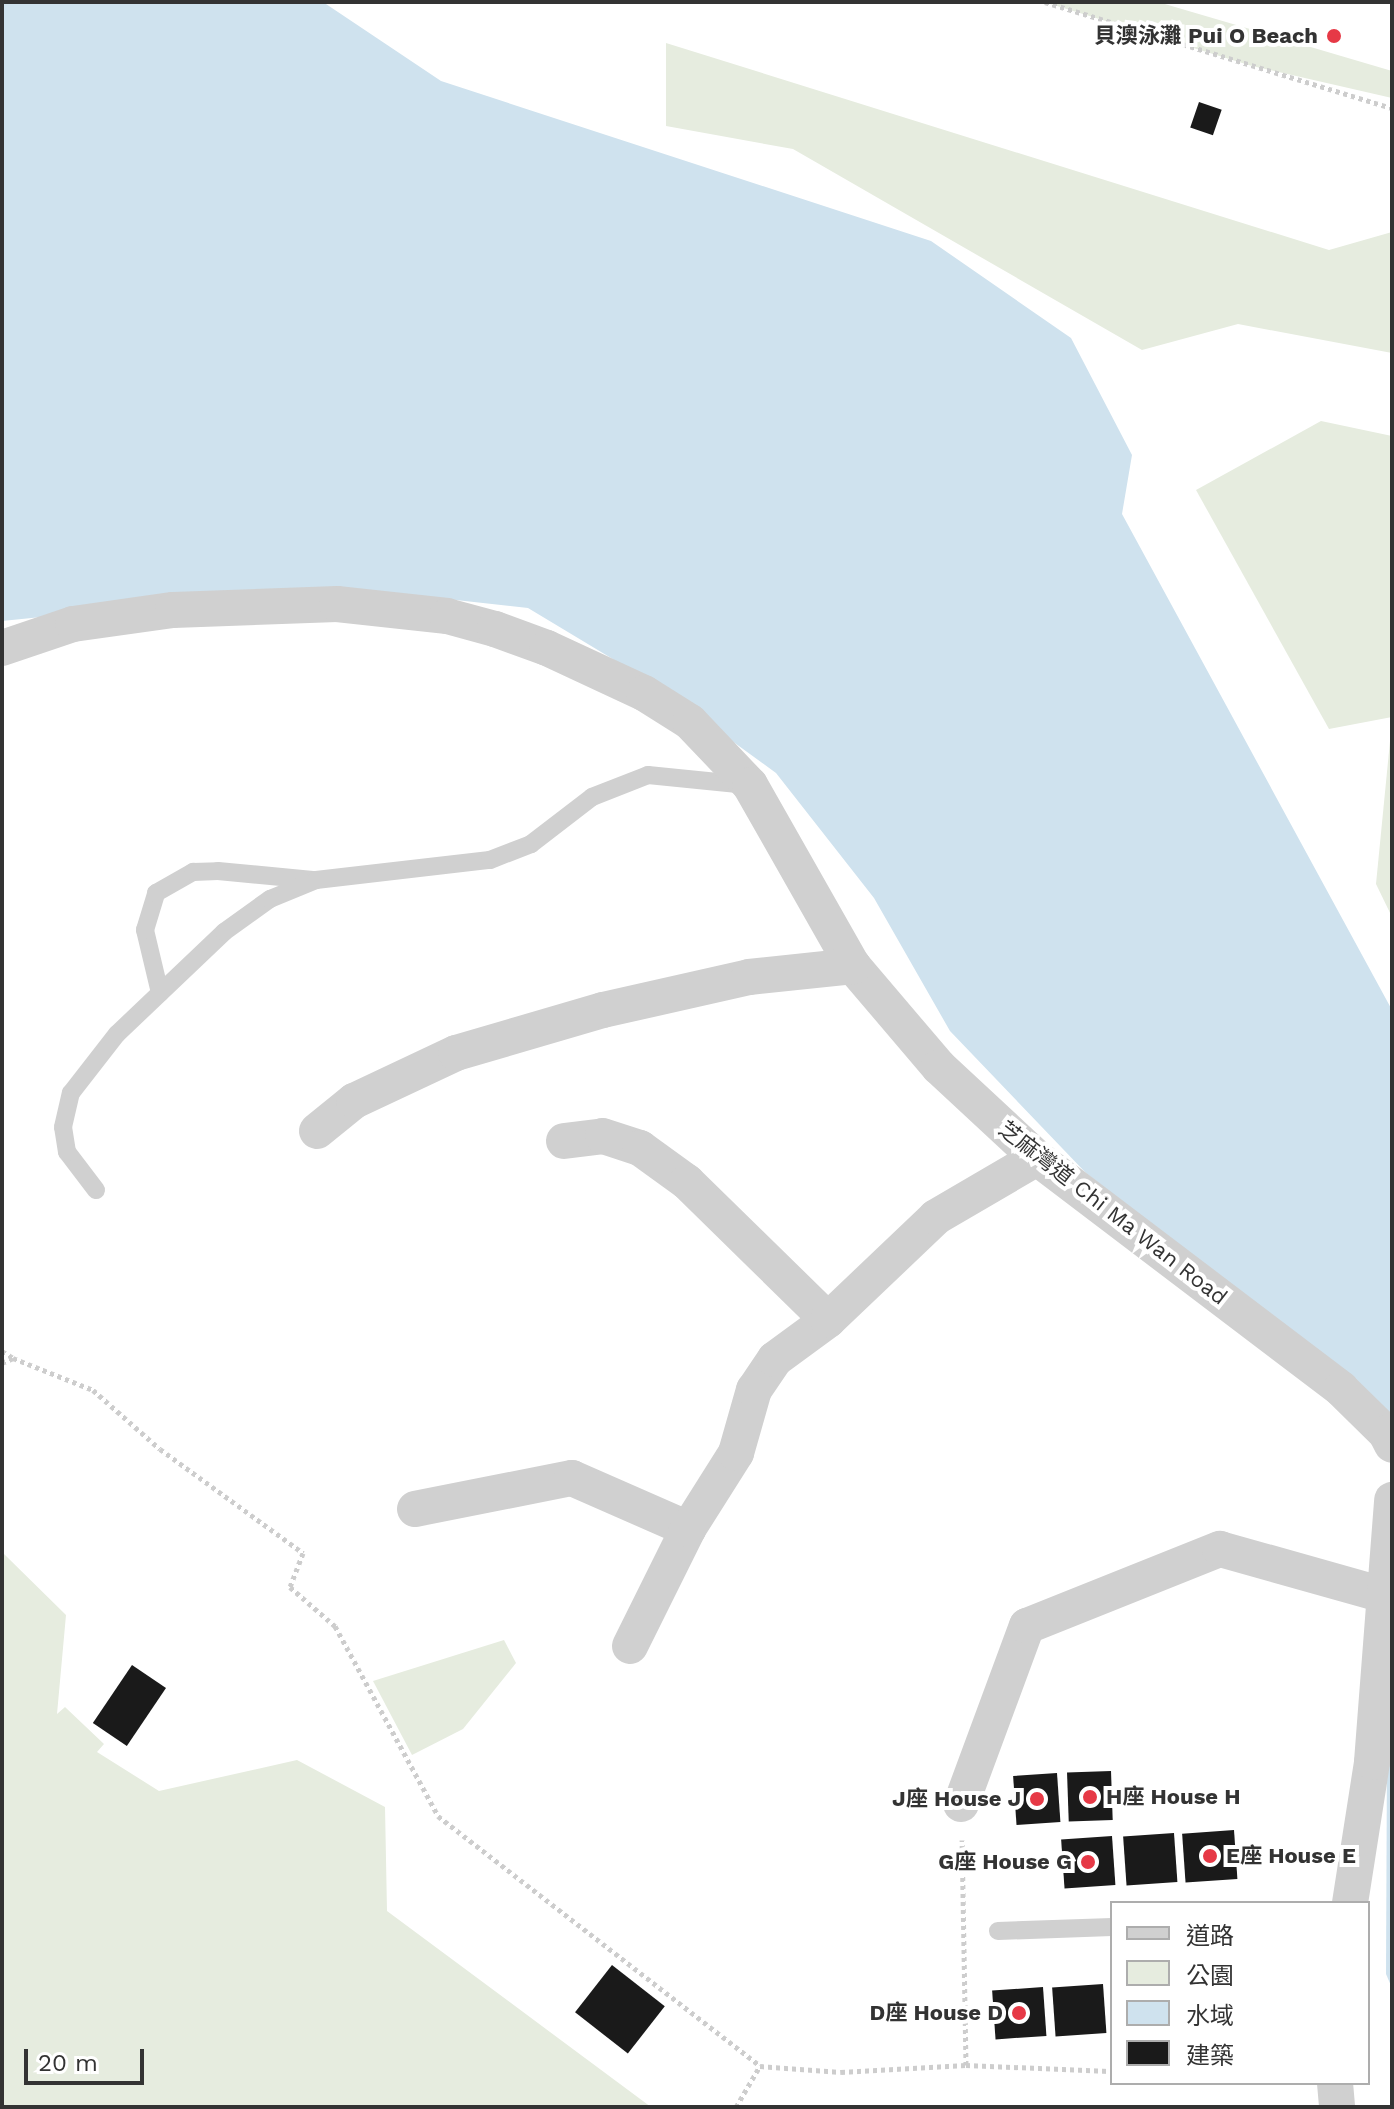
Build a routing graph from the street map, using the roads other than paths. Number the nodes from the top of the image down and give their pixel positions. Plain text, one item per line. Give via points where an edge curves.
1 (2, 648) edge
2 (750, 785) junction
3 (316, 880) junction
4 (853, 966) junction
5 (160, 993) junction
6 (317, 1131) dead end
7 (564, 1141) dead end
8 (1037, 1158) junction
9 (96, 1190) dead end
10 (828, 1320) junction
11 (1392, 1445) edge
12 (1392, 1500) edge
13 (415, 1509) dead end
14 (688, 1529) junction
15 (1384, 1595) junction
16 (630, 1646) dead end
17 (961, 1804) road end
18 (1350, 1901) edge
19 (1110, 1927) edge
20 (998, 1931) dead end
21 (1335, 2085) edge
22 (1337, 2107) edge

1 - 2 street, 芝麻灣道 Chi Ma Wan Road via 73,624 173,610 337,604 447,616 547,648 644,693 690,722
2 - 3 lane via 648,775 592,797 531,844 490,860
2 - 4 street, 芝麻灣道 Chi Ma Wan Road
3 - 5 lane via 270,899 224,932
3 - 5 lane via 218,871 193,872 171,882 156,893 145,930
4 - 6 street via 749,977 603,1010 456,1053 354,1101
4 - 8 street, 芝麻灣道 Chi Ma Wan Road via 939,1067
5 - 9 lane via 117,1034 71,1093 63,1127 67,1152
7 - 10 street via 603,1136 640,1148 687,1182
8 - 10 street via 936,1217
8 - 11 street, 芝麻灣道 Chi Ma Wan Road via 1341,1389
10 - 14 street via 775,1359 754,1390 736,1453
12 - 15 street
13 - 14 street via 572,1478
14 - 16 street
15 - 17 street via 1220,1549 1027,1626
15 - 18 street via 1372,1762
19 - 20 lane
21 - 22 street

